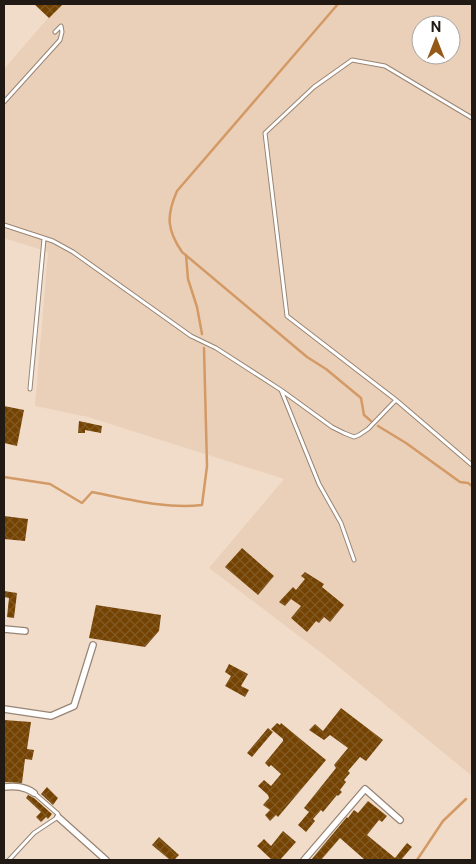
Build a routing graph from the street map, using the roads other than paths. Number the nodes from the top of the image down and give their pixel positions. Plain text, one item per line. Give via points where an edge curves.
1 (55, 32) dead end
2 (4, 102) edge
3 (472, 118) edge
4 (4, 225) edge
5 (44, 239) junction
6 (30, 389) dead end
7 (281, 390) junction
8 (396, 400) junction
9 (472, 465) edge
10 (354, 560) dead end
11 (4, 629) edge
12 (25, 631) dead end
13 (93, 645) dead end
14 (4, 709) edge
15 (4, 787) edge
16 (34, 793) joint
17 (58, 818) junction
18 (400, 820) dead end
19 (9, 860) edge
20 (106, 860) edge
21 (304, 860) edge

1 - 2 lane via 61,26 60,40
3 - 8 lane via 384,66 352,60 314,87 265,133 287,316
4 - 5 lane
5 - 6 lane
5 - 7 lane via 74,252 191,336 216,348
7 - 8 lane via 332,427 354,437 368,429
7 - 10 lane via 319,484 341,523
8 - 9 lane
11 - 12 street
13 - 14 street via 74,706 51,716
15 - 16 street via 20,786
16 - 17 lane via 58,814
17 - 19 lane via 34,833
17 - 20 street
18 - 21 street via 365,789

